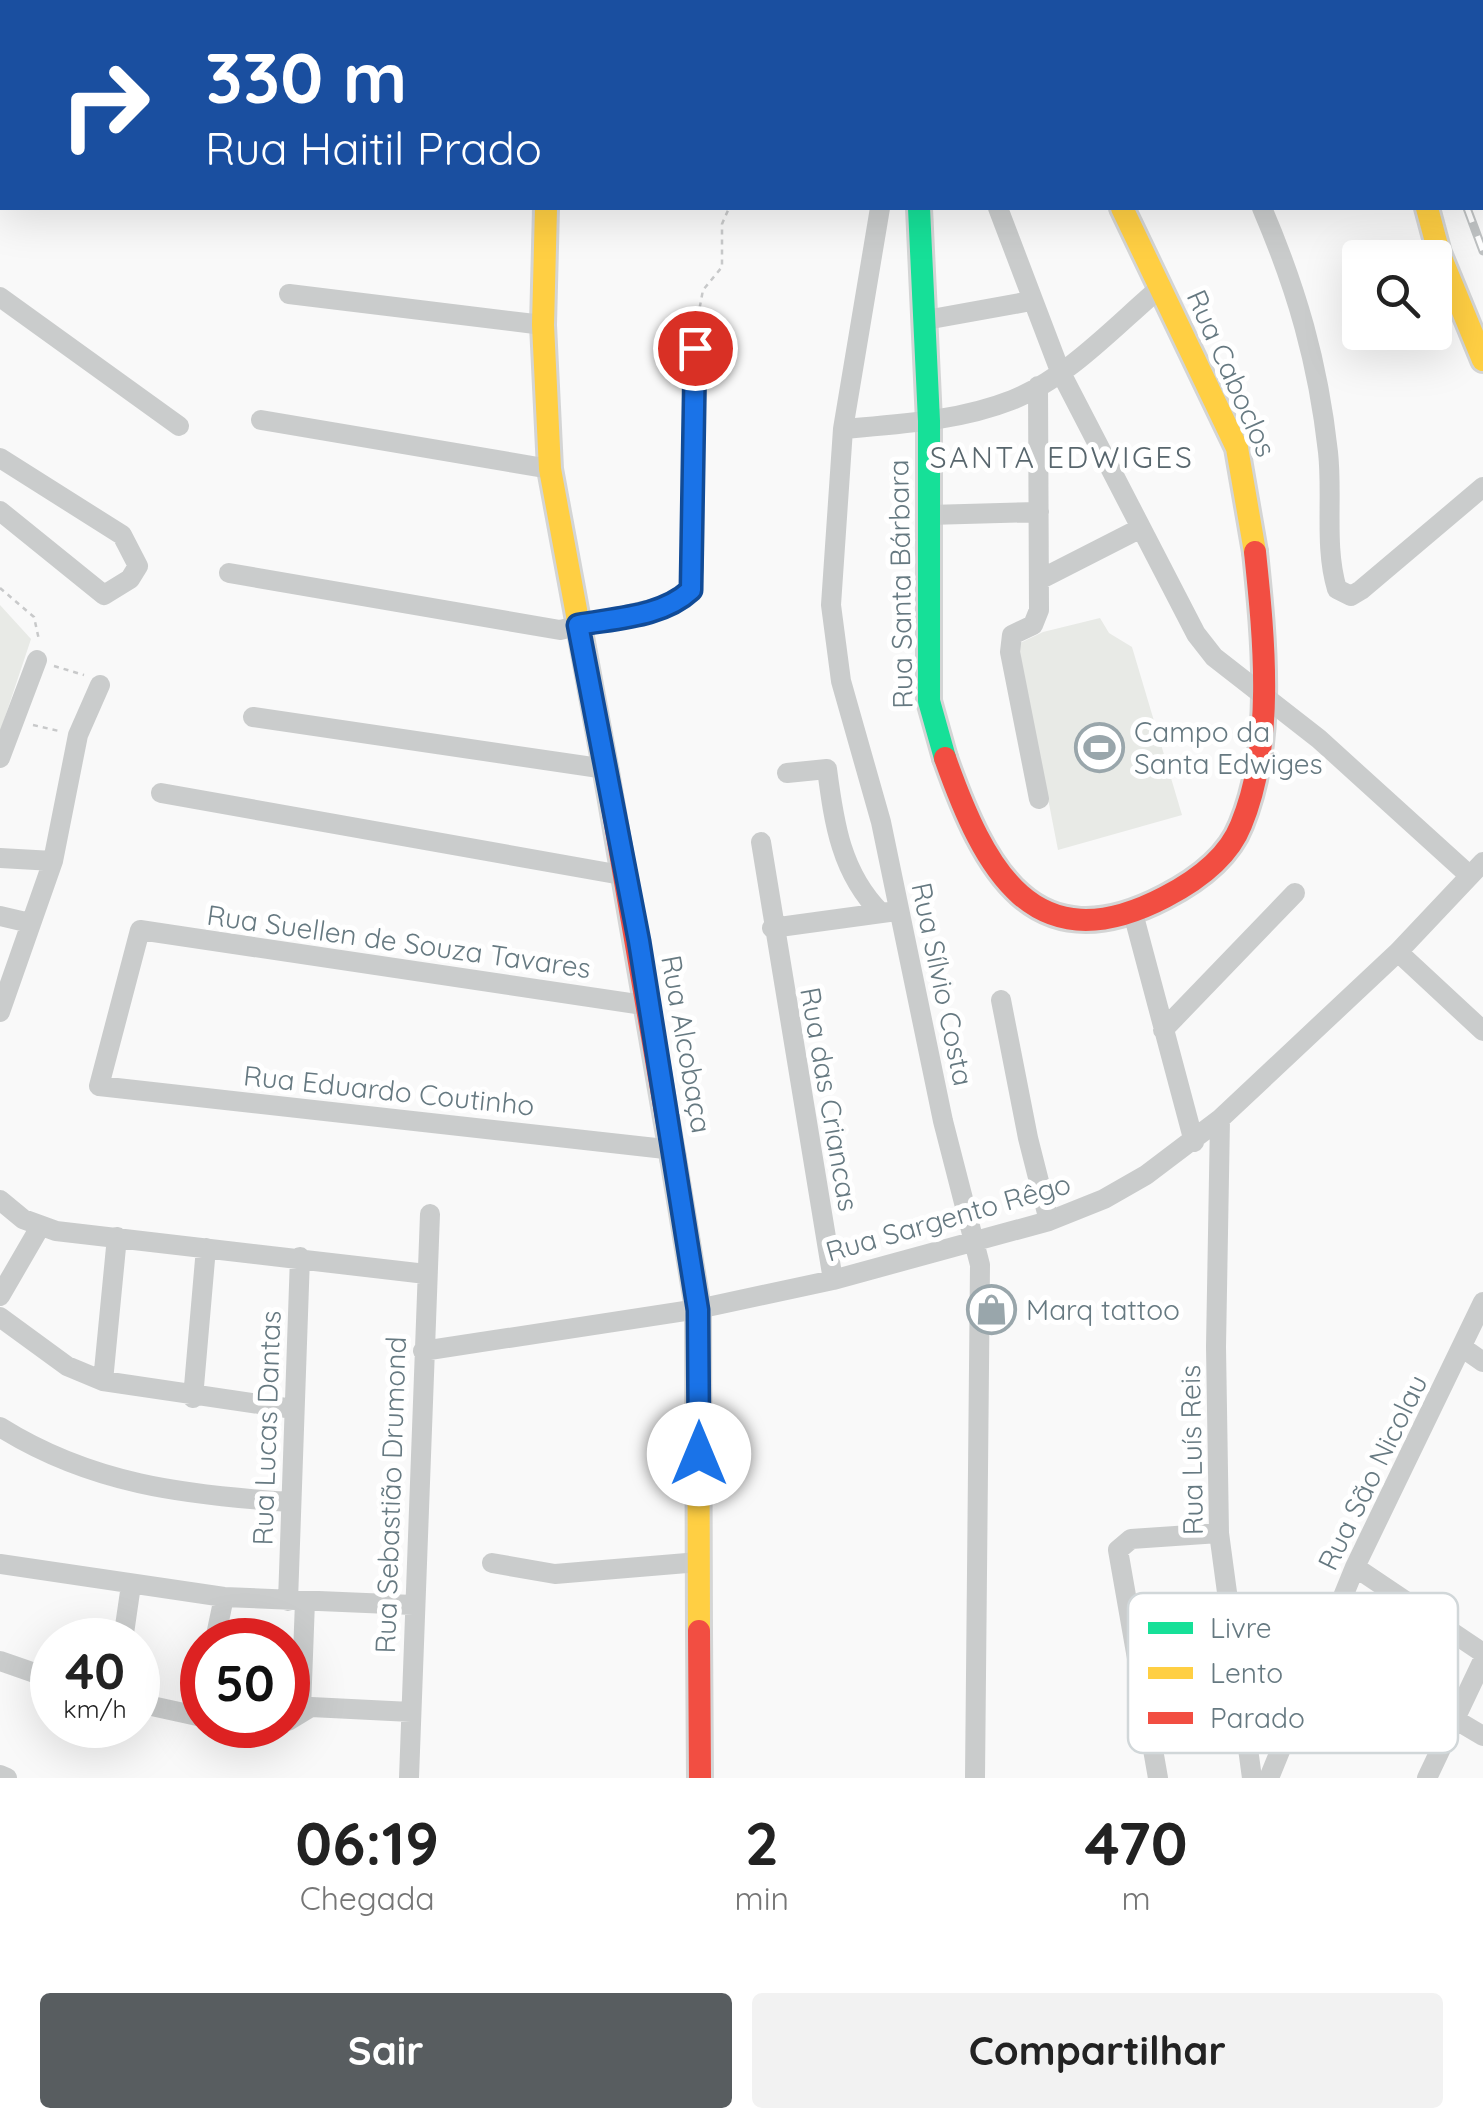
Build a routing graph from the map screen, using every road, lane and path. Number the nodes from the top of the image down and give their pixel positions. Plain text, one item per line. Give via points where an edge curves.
1 (546, 210) edge
2 (729, 210) edge
3 (880, 210) edge
4 (919, 210) edge
5 (999, 210) edge
6 (1123, 210) edge
7 (1263, 210) edge
8 (1428, 210) edge
9 (1161, 287) junction
10 (289, 294) dead end
11 (0, 297) edge
12 (1031, 301) junction
13 (926, 320) junction
14 (542, 324) junction
15 (695, 348) joint
16 (1483, 360) edge
17 (1060, 371) junction
18 (1038, 386) junction
19 (261, 420) dead end
20 (928, 421) junction
21 (179, 426) dead end
22 (844, 429) junction
23 (0, 458) edge
24 (550, 469) junction
25 (1483, 486) edge
26 (0, 510) edge
27 (1039, 512) junction
28 (929, 516) junction
29 (1141, 528) junction
30 (229, 574) dead end
31 (1039, 580) junction
32 (0, 588) edge
33 (578, 625) junction
34 (37, 660) junction
35 (100, 685) joint
36 (1261, 690) junction
37 (253, 717) dead end
38 (12, 721) junction
39 (78, 735) junction
40 (0, 758) edge
41 (606, 769) junction
42 (787, 773) dead end
43 (161, 794) dead end
44 (1039, 799) dead end
45 (761, 842) dead end
46 (0, 858) edge
47 (52, 861) junction
48 (1476, 869) edge
49 (628, 876) junction
50 (1295, 893) dead end
51 (890, 912) junction
52 (1132, 913) junction
53 (0, 916) edge
54 (30, 922) junction
55 (772, 928) junction
56 (1398, 952) junction
57 (5, 980) edge
58 (1002, 1000) dead end
59 (650, 1006) junction
60 (0, 1012) edge
61 (1163, 1030) junction
62 (1483, 1031) edge
63 (99, 1086) joint
64 (1220, 1120) junction
65 (1194, 1142) junction
66 (674, 1150) junction
67 (0, 1200) edge
68 (430, 1214) dead end
69 (1050, 1222) junction
70 (40, 1228) junction
71 (117, 1237) junction
72 (976, 1242) junction
73 (206, 1248) junction
74 (300, 1257) junction
75 (426, 1274) junction
76 (833, 1280) junction
77 (0, 1296) edge
78 (1483, 1302) edge
79 (698, 1310) junction
80 (0, 1317) edge
81 (1463, 1348) junction
82 (422, 1352) junction
83 (1483, 1362) edge
84 (103, 1381) junction
85 (193, 1398) junction
86 (293, 1409) junction
87 (0, 1427) edge
88 (290, 1502) junction
89 (1219, 1533) junction
90 (492, 1562) dead end
91 (699, 1562) junction
92 (0, 1564) edge
93 (1356, 1567) junction
94 (131, 1585) junction
95 (1227, 1593) edge
96 (1345, 1593) edge
97 (1393, 1593) edge
98 (224, 1597) junction
99 (296, 1601) junction
100 (413, 1605) junction
101 (1128, 1607) edge
102 (126, 1618) edge
103 (219, 1618) edge
104 (295, 1618) edge
105 (1458, 1638) edge
106 (1483, 1656) edge
107 (0, 1661) edge
108 (30, 1671) edge
109 (410, 1712) junction
110 (1458, 1715) edge
111 (310, 1717) edge
112 (1458, 1721) edge
113 (1483, 1736) edge
114 (1154, 1753) edge
115 (1249, 1753) edge
116 (1279, 1753) edge
117 (1440, 1753) edge
118 (409, 1778) edge
119 (700, 1778) edge
120 (975, 1778) edge
121 (1158, 1778) edge
122 (1252, 1778) edge
123 (1269, 1778) edge
124 (1427, 1778) edge

1 - 14 main road, Rua Alcobaça
2 - 15 path via 722,224 722,267 703,290
3 - 22 street, Rua Sílvio Costa
4 - 13 main road, Rua Santa Bárbara
5 - 12 street
6 - 9 main road, Rua Caboclos
7 - 25 street via 1306,320 1316,368 1333,506 1333,578 1342,595 1361,590
8 - 16 main road
9 - 17 street
9 - 36 main road, Rua Caboclos via 1237,448 1248,487
10 - 14 street
11 - 21 street
12 - 13 street
12 - 17 street
13 - 20 main road, Rua Santa Bárbara
14 - 24 main road, Rua Alcobaça
15 - 33 street via 691,590 656,610
17 - 18 street
17 - 29 street
18 - 20 street via 993,406
18 - 27 street
19 - 24 street
20 - 22 street
20 - 28 main road, Rua Santa Bárbara
22 - 51 street, Rua Sílvio Costa via 834,643
23 - 26 street via 122,536 138,566 104,594
24 - 33 main road, Rua Alcobaça
27 - 28 street
27 - 31 street
28 - 52 main road, Rua Santa Bárbara via 929,701 948,777 996,863 1034,909 1062,919
29 - 31 street
29 - 36 street via 1196,634 1224,666
30 - 33 street via 560,630
31 - 44 street via 1037,618 1012,636 1010,652
32 - 34 path via 34,617
33 - 41 main road, Rua Alcobaça
34 - 35 path
34 - 38 street
35 - 39 street
36 - 48 street
36 - 52 main road, Rua Santa Bárbara via 1252,796 1242,828 1218,863
37 - 41 street
38 - 39 path
38 - 40 street
39 - 47 street
41 - 49 main road, Rua Alcobaça
42 - 51 street via 827,769 845,859 861,893
43 - 49 street
45 - 55 street, Rua das Criancas
46 - 47 street
47 - 54 street
48 - 56 street, Rua Sargento Rêgo
49 - 59 main road, Rua Alcobaça
50 - 61 street
51 - 55 street
51 - 72 street, Rua Sílvio Costa
52 - 61 street
53 - 54 street
54 - 57 street
55 - 76 street, Rua das Criancas
56 - 62 street
56 - 64 street, Rua Sargento Rêgo
57 - 60 street
58 - 69 street
59 - 63 street, Rua Suellen de Souza Tavares via 140,930
59 - 66 main road, Rua Alcobaça
61 - 65 street
63 - 66 street, Rua Eduardo Coutinho
64 - 65 street, Rua Sargento Rêgo
64 - 89 street, Rua Luís Reis
65 - 69 street, Rua Sargento Rêgo via 1104,1199
66 - 79 main road, Rua Alcobaça
67 - 70 street
68 - 75 street, Rua Sebastião Drumond
69 - 72 street, Rua Sargento Rêgo
70 - 71 street
70 - 77 street
71 - 73 street
71 - 84 street
72 - 76 street, Rua Sargento Rêgo
72 - 120 street, Rua Sílvio Costa
73 - 74 street
73 - 85 street
74 - 75 street
74 - 86 street, Rua Lucas Dantas
75 - 82 street, Rua Sebastião Drumond
76 - 79 street, Rua Sargento Rêgo
78 - 81 street, Rua São Nicolau
79 - 82 street, Rua Sargento Rêgo
79 - 91 main road, Rua Alcobaça
80 - 84 street via 67,1366
81 - 83 street
81 - 93 street, Rua São Nicolau
82 - 100 street, Rua Sebastião Drumond
84 - 85 street
85 - 86 street
86 - 88 street, Rua Lucas Dantas
87 - 88 street via 44,1454 113,1479
88 - 99 street, Rua Lucas Dantas
89 - 95 street, Rua Luís Reis
89 - 101 street via 1131,1539 1118,1550
90 - 91 street via 555,1574
91 - 119 main road, Rua Alcobaça
92 - 94 street
93 - 96 street, Rua São Nicolau
93 - 97 street
94 - 98 street
94 - 102 street
98 - 99 street
98 - 103 street
99 - 100 street
99 - 104 street, Rua Lucas Dantas
100 - 109 street, Rua Sebastião Drumond
105 - 106 street
106 - 110 street
107 - 108 street
109 - 111 street
109 - 118 street, Rua Sebastião Drumond
112 - 113 street
114 - 121 street
115 - 122 street, Rua Luís Reis
116 - 123 street, Rua São Nicolau
117 - 124 street

